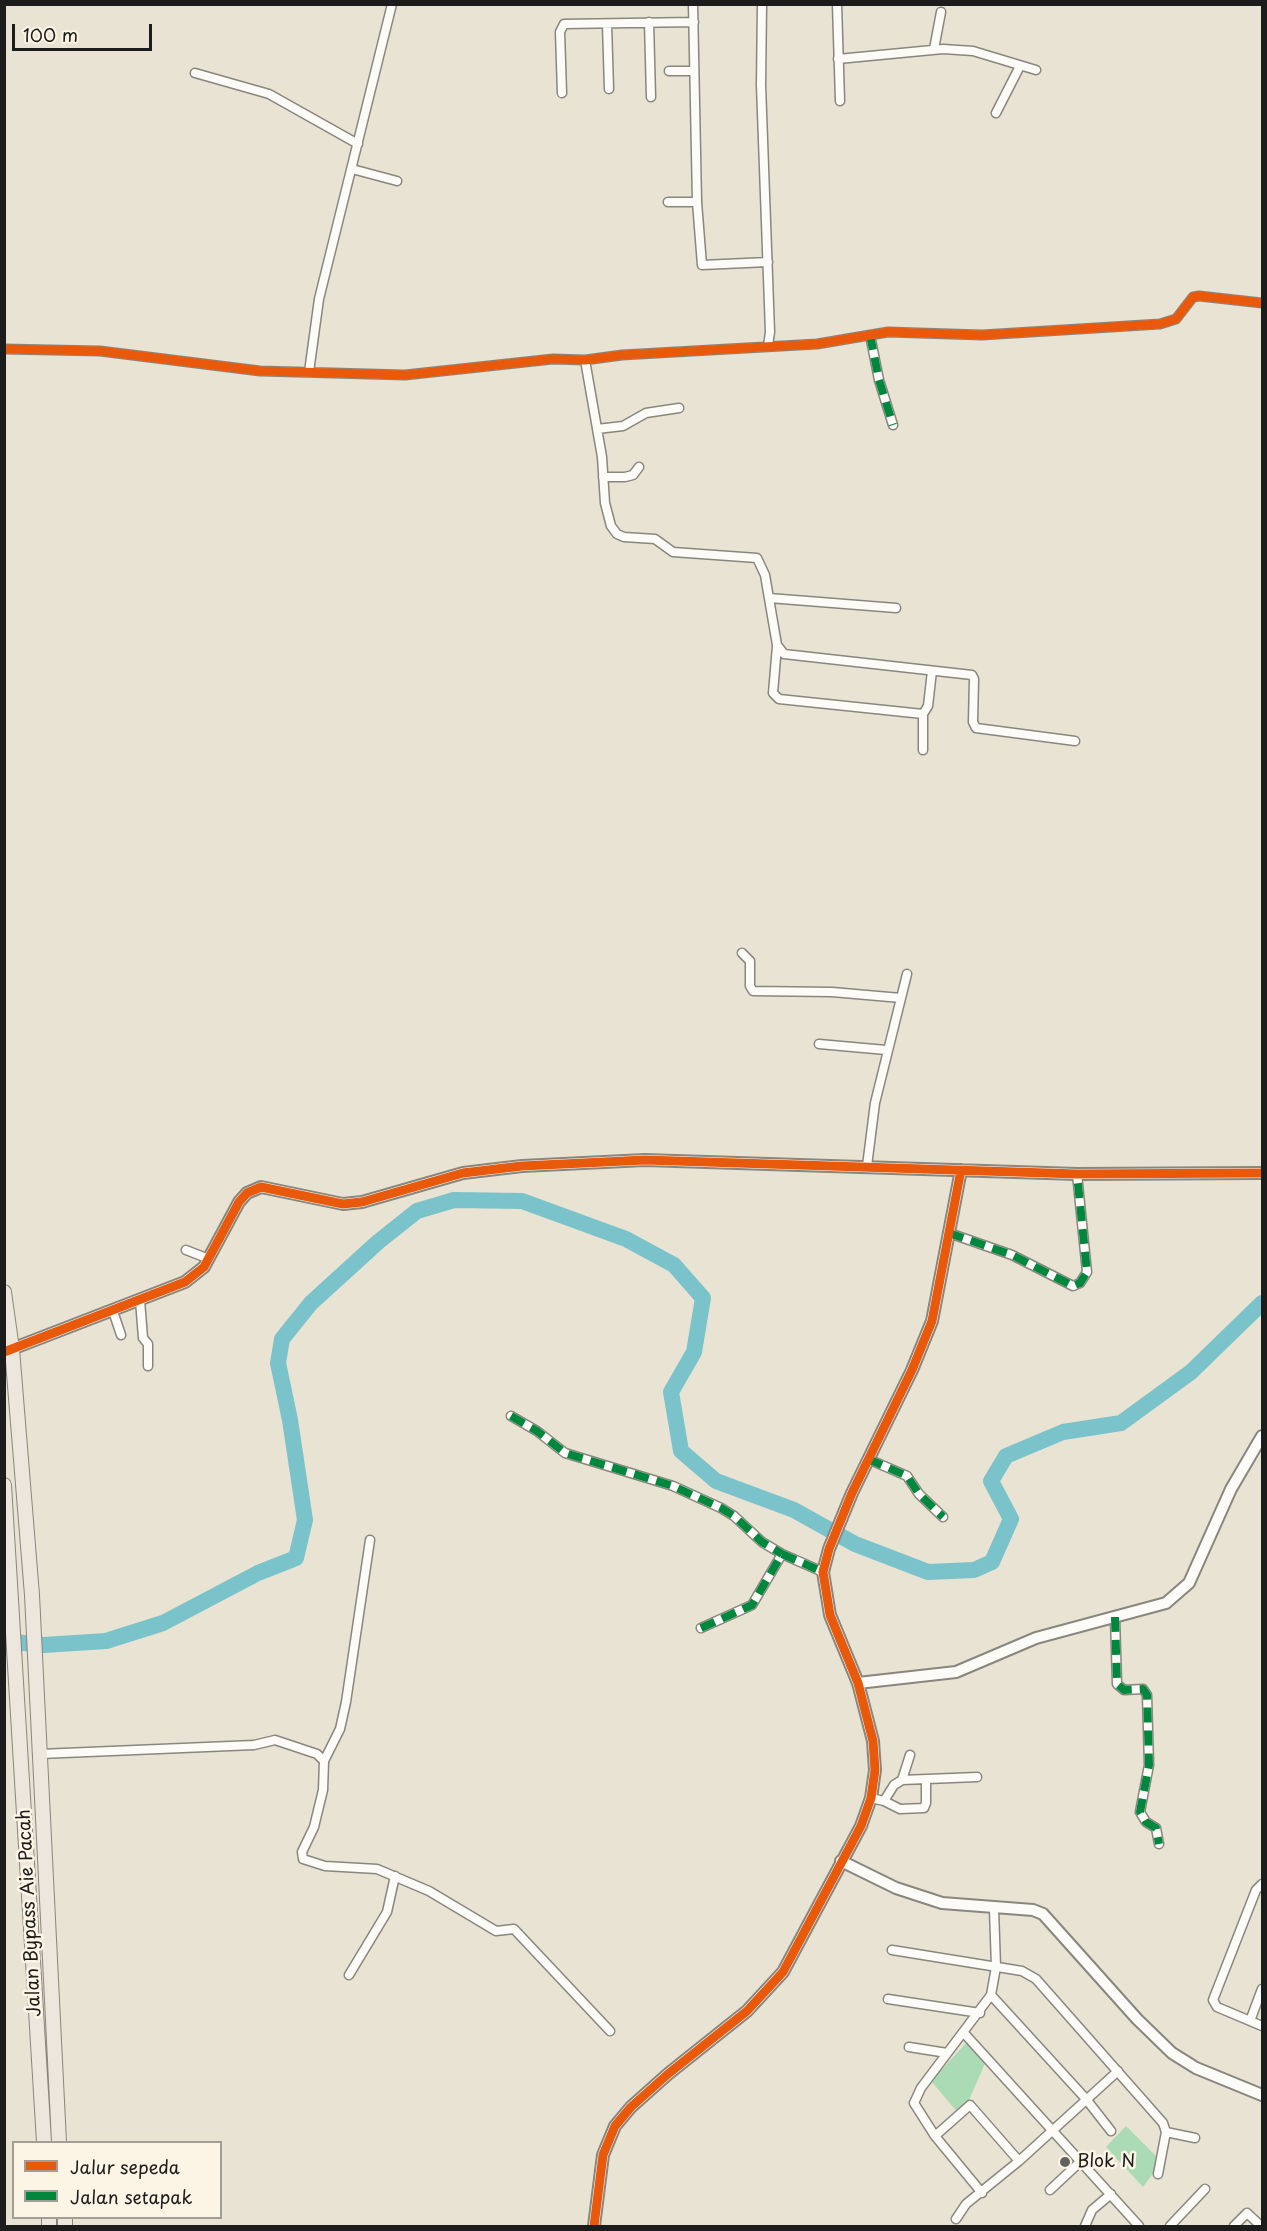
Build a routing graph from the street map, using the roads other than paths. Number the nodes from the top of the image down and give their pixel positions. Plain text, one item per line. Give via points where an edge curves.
1 (392, 4) edge
2 (693, 4) edge
3 (762, 4) edge
4 (837, 4) edge
5 (941, 12) dead end
6 (649, 22) junction
7 (694, 22) junction
8 (607, 24) junction
9 (934, 49) junction
10 (838, 59) junction
11 (1020, 66) junction
12 (1036, 70) dead end
13 (669, 71) dead end
14 (694, 71) junction
15 (195, 73) dead end
16 (609, 89) dead end
17 (562, 93) dead end
18 (651, 97) dead end
19 (840, 101) dead end
20 (996, 114) dead end
21 (358, 144) junction
22 (352, 169) junction
23 (397, 181) dead end
24 (668, 202) dead end
25 (697, 202) junction
26 (768, 262) junction
27 (1263, 303) edge
28 (870, 335) junction
29 (768, 346) junction
30 (4, 349) edge
31 (585, 360) junction
32 (309, 372) junction
33 (679, 408) dead end
34 (893, 425) dead end
35 (597, 429) junction
36 (639, 467) dead end
37 (603, 477) junction
38 (769, 597) junction
39 (896, 608) dead end
40 (777, 645) junction
41 (932, 671) junction
42 (922, 714) junction
43 (1076, 741) dead end
44 (923, 750) dead end
45 (742, 953) dead end
46 (907, 974) dead end
47 (901, 998) junction
48 (819, 1044) dead end
49 (886, 1050) junction
50 (867, 1166) junction
51 (961, 1170) junction
52 (1263, 1173) edge
53 (1077, 1174) junction
54 (949, 1233) junction
55 (186, 1250) dead end
56 (209, 1259) junction
57 (4, 1292) edge
58 (140, 1300) junction
59 (113, 1311) junction
60 (121, 1335) dead end
61 (8, 1351) edge
62 (148, 1366) dead end
63 (511, 1416) dead end
64 (1263, 1436) edge
65 (868, 1459) junction
66 (4, 1485) edge
67 (943, 1517) dead end
68 (370, 1540) dead end
69 (782, 1554) junction
70 (824, 1572) junction
71 (1115, 1617) junction
72 (701, 1628) dead end
73 (858, 1683) junction
74 (40, 1754) junction
75 (910, 1755) dead end
76 (324, 1761) junction
77 (977, 1776) dead end
78 (902, 1780) junction
79 (926, 1780) junction
80 (871, 1798) junction
81 (884, 1801) junction
82 (1159, 1844) dead end
83 (841, 1861) junction
84 (395, 1876) junction
85 (1263, 1884) edge
86 (994, 1909) junction
87 (892, 1950) dead end
88 (996, 1967) junction
89 (349, 1975) dead end
90 (1263, 1989) edge
91 (991, 1995) junction
92 (888, 1999) dead end
93 (980, 2013) junction
94 (1250, 2021) junction
95 (1263, 2026) edge
96 (610, 2031) dead end
97 (963, 2032) junction
98 (909, 2047) dead end
99 (946, 2053) junction
100 (1118, 2071) junction
101 (1263, 2095) edge
102 (1086, 2099) junction
103 (1051, 2131) junction
104 (1111, 2131) dead end
105 (1166, 2132) junction
106 (935, 2136) junction
107 (1195, 2138) dead end
108 (44, 2141) edge
109 (59, 2141) edge
110 (1019, 2161) junction
111 (1081, 2161) junction
112 (1158, 2174) dead end
113 (1205, 2189) dead end
114 (1050, 2190) dead end
115 (982, 2193) junction
116 (1111, 2194) junction
117 (956, 2219) dead end
118 (594, 2226) edge
119 (1085, 2226) edge
120 (1139, 2226) edge
121 (1170, 2226) edge
122 (1234, 2226) edge
123 (1261, 2226) edge

1 - 21 street
2 - 7 street
3 - 26 street
4 - 10 street
5 - 9 street
6 - 7 street
6 - 8 street
6 - 18 street
7 - 14 street
8 - 16 street
8 - 17 street via 562,26
9 - 10 street
9 - 11 street via 973,51
10 - 19 street
11 - 12 street
11 - 20 street
13 - 14 street
14 - 25 street
15 - 21 street via 269,94
21 - 22 street
22 - 23 street
22 - 32 street via 317,306
24 - 25 street
25 - 26 street via 702,265
26 - 29 street
27 - 28 street via 1193,297 1176,319 1160,324 1021,334
28 - 29 street via 817,344
28 - 34 street
29 - 31 street
30 - 32 street via 100,351 247,370
31 - 32 street via 553,359 405,375
31 - 35 street
33 - 35 street via 646,413 623,426
35 - 37 street
36 - 37 street via 633,475
37 - 38 street via 605,503 616,534 655,539 673,552 751,556 762,566
38 - 39 street
38 - 40 street
40 - 41 street via 784,654
40 - 42 street via 773,693 776,699
41 - 42 street via 928,706
41 - 43 street via 972,675 976,728
42 - 44 street
45 - 47 street via 750,961 753,991
46 - 47 street
47 - 49 street
48 - 49 street
49 - 50 street
50 - 51 street
50 - 56 street via 645,1160 522,1166 463,1173 343,1204 261,1187 239,1202
51 - 53 street
51 - 54 street
52 - 53 street
53 - 54 street via 1087,1272 1080,1283 1073,1286 1012,1255
54 - 65 street via 932,1321
55 - 56 street
56 - 58 street via 185,1282
57 - 61 highway
58 - 59 street
58 - 62 street
59 - 60 street
59 - 61 street
61 - 74 highway, Jalan Bypass Aie Pacah via 32,1595
63 - 69 street via 565,1453 673,1486 721,1508
64 - 71 street via 1231,1489 1189,1583 1166,1603
65 - 67 street via 907,1476
65 - 70 street via 829,1549
66 - 108 highway
68 - 76 street via 346,1702 340,1729
69 - 70 street
69 - 72 street via 750,1606
70 - 73 street via 830,1615
71 - 73 street via 1036,1638 956,1672
71 - 82 street via 1117,1684 1124,1690 1143,1689 1147,1695 1149,1765 1140,1812 1156,1828
73 - 80 street via 875,1755
74 - 76 street via 254,1745 275,1740 317,1754
74 - 109 highway, Jalan Bypass Aie Pacah
75 - 78 street
76 - 84 street via 320,1809 302,1852 303,1859 313,1864 367,1868
77 - 79 street
78 - 79 street
78 - 81 street
79 - 81 street via 924,1808 900,1809
80 - 81 street
80 - 83 street via 861,1826
83 - 86 street via 918,1897
83 - 118 street via 783,1972 768,1991 653,2087 615,2126 603,2155
84 - 89 street via 387,1912
84 - 96 street via 496,1931 514,1929
85 - 94 street via 1256,1890 1213,2000 1217,2007
86 - 88 street
86 - 101 street via 1043,1914 1172,2053 1196,2068
87 - 88 street
88 - 91 street
88 - 100 street via 1022,1971 1036,1979
90 - 94 street
91 - 93 street
91 - 102 street
92 - 93 street
93 - 97 street
94 - 95 street
97 - 99 street
97 - 103 street
98 - 99 street
99 - 106 street via 914,2103
100 - 102 street
100 - 105 street via 1160,2119
102 - 103 street
102 - 104 street
103 - 110 street
103 - 111 street
105 - 107 street
105 - 112 street
106 - 110 street via 970,2105
106 - 115 street
110 - 115 street
111 - 114 street
111 - 116 street
113 - 121 street
115 - 117 street via 966,2204
116 - 119 street via 1092,2210
116 - 120 street
122 - 123 street via 1247,2213

